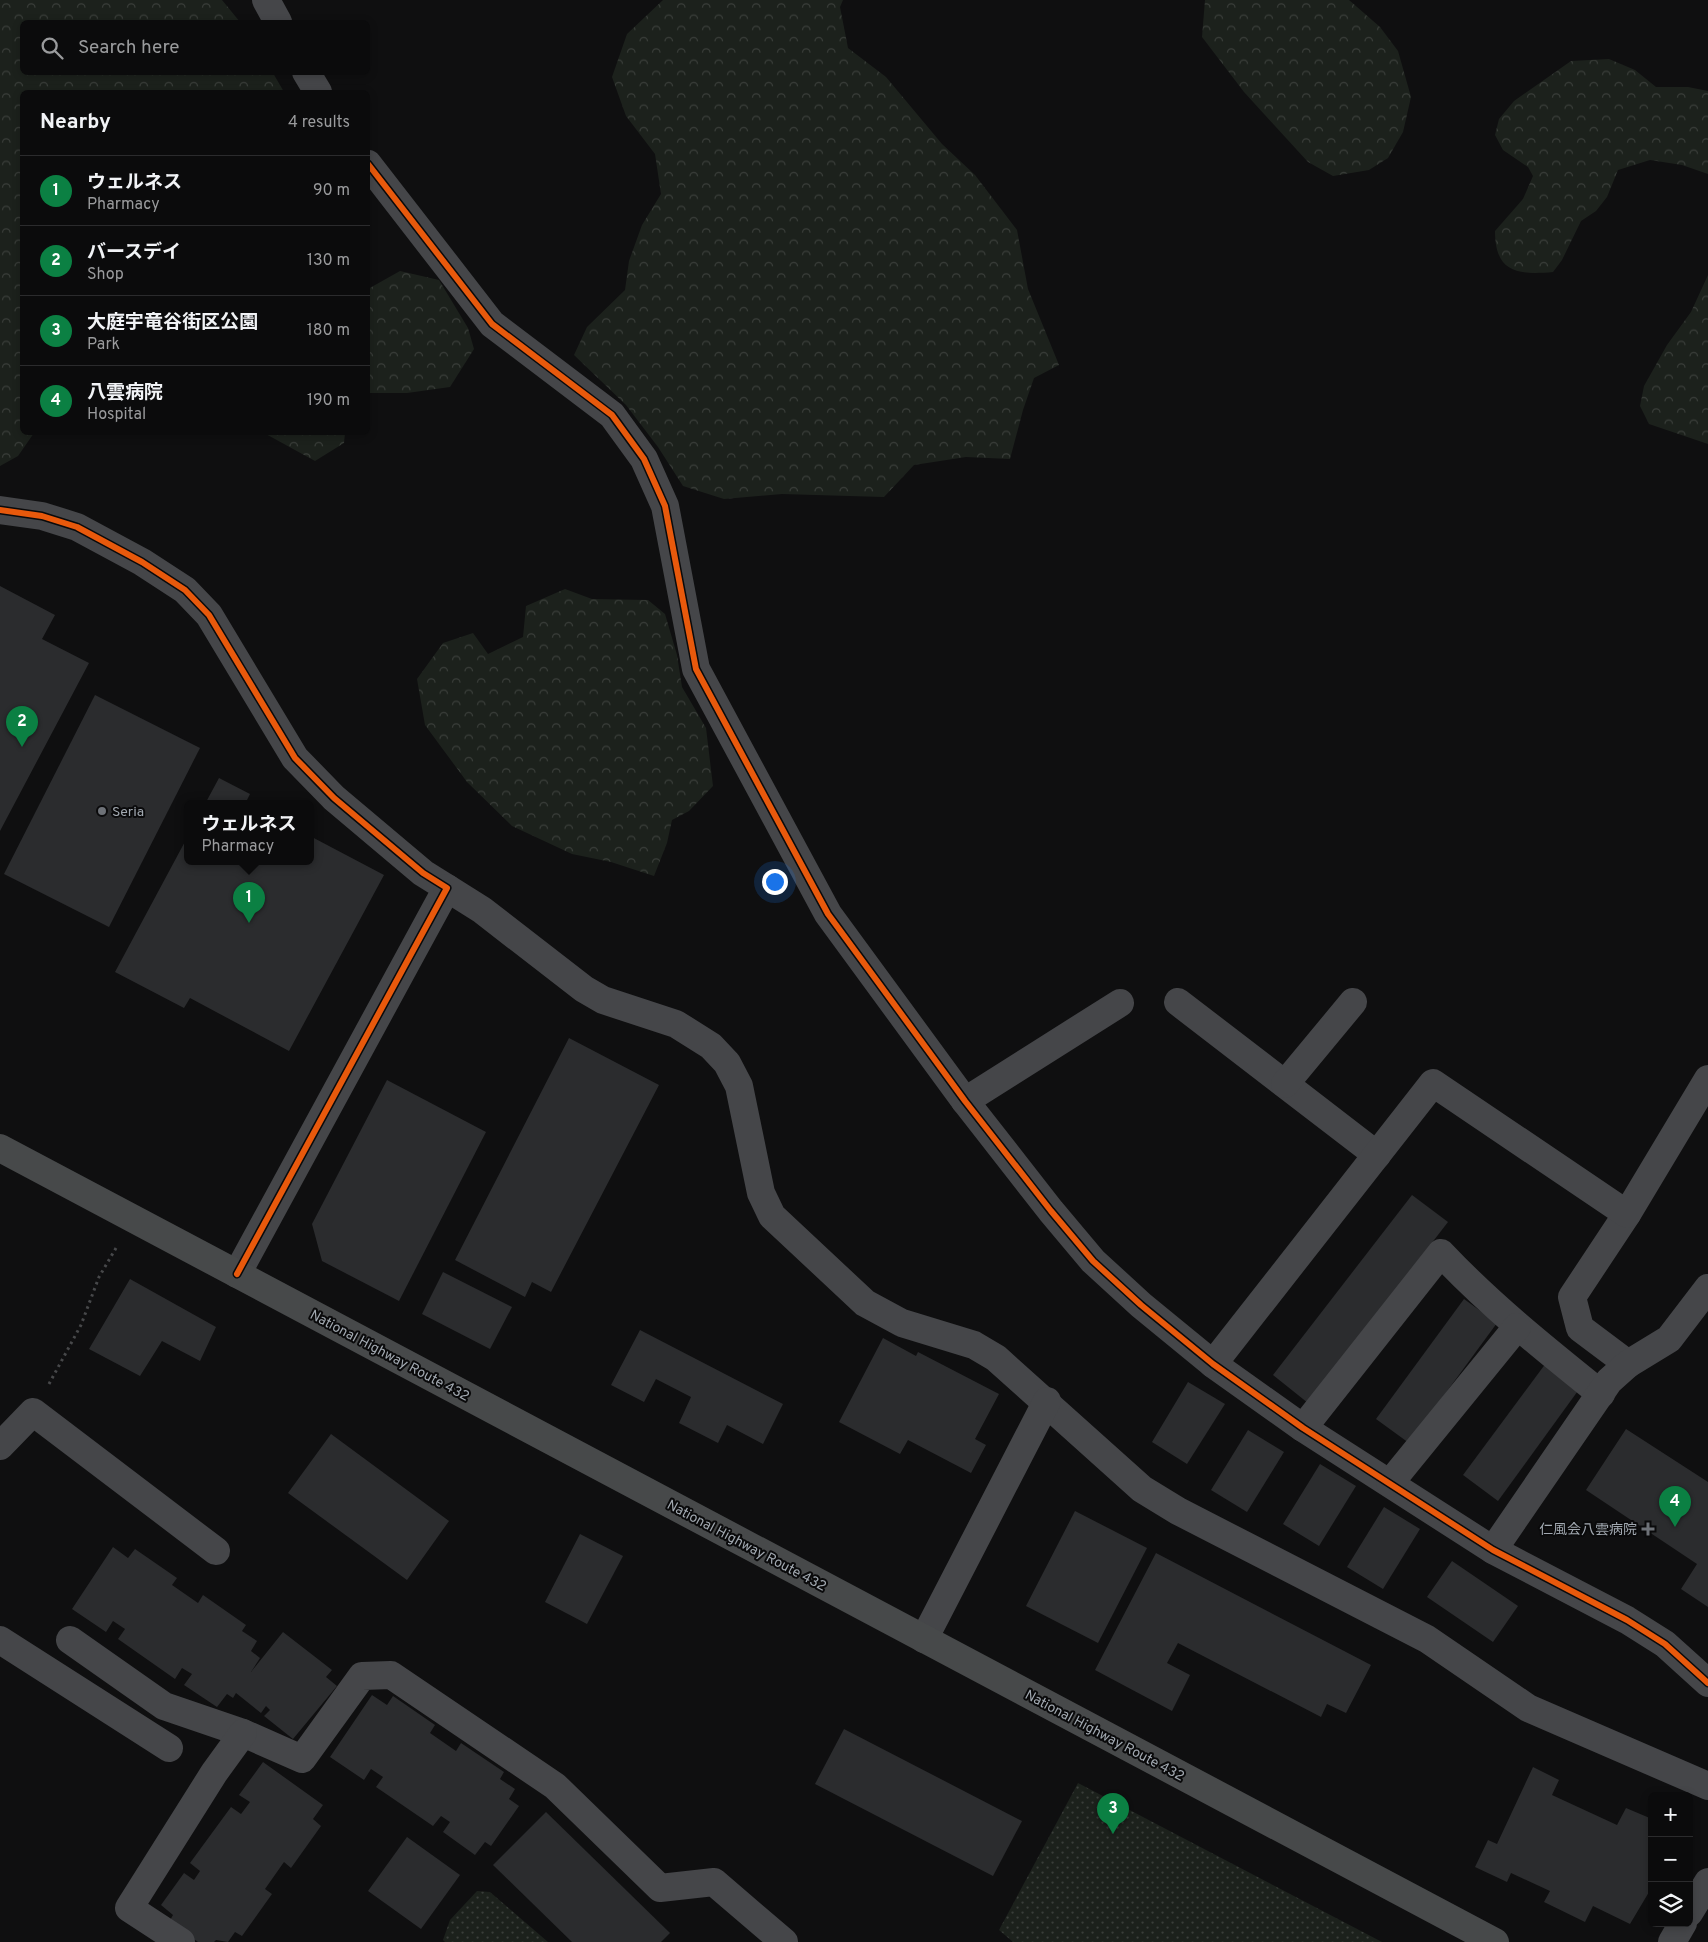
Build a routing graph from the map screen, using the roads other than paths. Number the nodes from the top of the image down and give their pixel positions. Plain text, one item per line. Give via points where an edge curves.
1 (266, 0) edge
2 (277, 20) edge
3 (308, 75) edge
4 (317, 90) edge
5 (370, 167) edge
6 (0, 510) edge
7 (447, 888) junction
8 (1178, 1002) dead end
9 (1353, 1002) dead end
10 (1120, 1003) dead end
11 (1708, 1079) edge
12 (1285, 1084) junction
13 (965, 1101) junction
14 (0, 1148) edge
15 (1376, 1156) junction
16 (1627, 1214) junction
17 (237, 1274) junction
18 (1708, 1288) edge
19 (1517, 1327) junction
20 (1213, 1364) junction
21 (1628, 1364) junction
22 (1601, 1394) junction
23 (1046, 1401) junction
24 (1303, 1428) junction
25 (0, 1446) edge
26 (1390, 1483) junction
27 (1493, 1550) junction
28 (216, 1552) dead end
29 (924, 1639) junction
30 (0, 1640) edge
31 (70, 1640) dead end
32 (1708, 1683) edge
33 (243, 1733) junction
34 (169, 1748) dead end
35 (1708, 1786) edge
36 (1708, 1882) edge
37 (1693, 1906) edge
38 (1681, 1927) edge
39 (181, 1942) edge
40 (784, 1942) edge
41 (1495, 1942) edge
42 (1672, 1942) edge

1 - 2 street
3 - 4 street
5 - 13 street via 492,324 612,415 644,459 665,506 696,669 828,914
6 - 7 street via 42,516 77,527 142,562 185,590 208,615 295,758 334,798
7 - 17 street
7 - 23 street via 482,910 584,989 603,1000 676,1024 711,1046 727,1062 739,1086 761,1193 772,1216 865,1304 902,1324 974,1345 996,1358
8 - 12 street
9 - 12 street
10 - 13 street
11 - 16 street
12 - 15 street
13 - 20 street via 1093,1261
14 - 17 highway, National Highway Route 432
15 - 16 street via 1433,1083
15 - 20 street
16 - 21 street via 1572,1297 1580,1328
17 - 29 highway, National Highway Route 432
18 - 21 street via 1669,1339
19 - 22 street
19 - 24 street via 1441,1253
19 - 26 street
20 - 24 street
21 - 22 street via 1609,1381
22 - 27 street
23 - 29 street
23 - 35 street via 1142,1489 1178,1511 1427,1639 1528,1708
24 - 26 street
25 - 28 street via 33,1412
26 - 27 street
27 - 32 street via 1627,1620 1665,1644
29 - 41 highway, National Highway Route 432
30 - 34 street
31 - 33 street via 164,1706
33 - 39 street via 128,1908
33 - 40 street via 302,1759 362,1676 391,1675 555,1786 660,1888 714,1882
36 - 37 street
38 - 42 street

